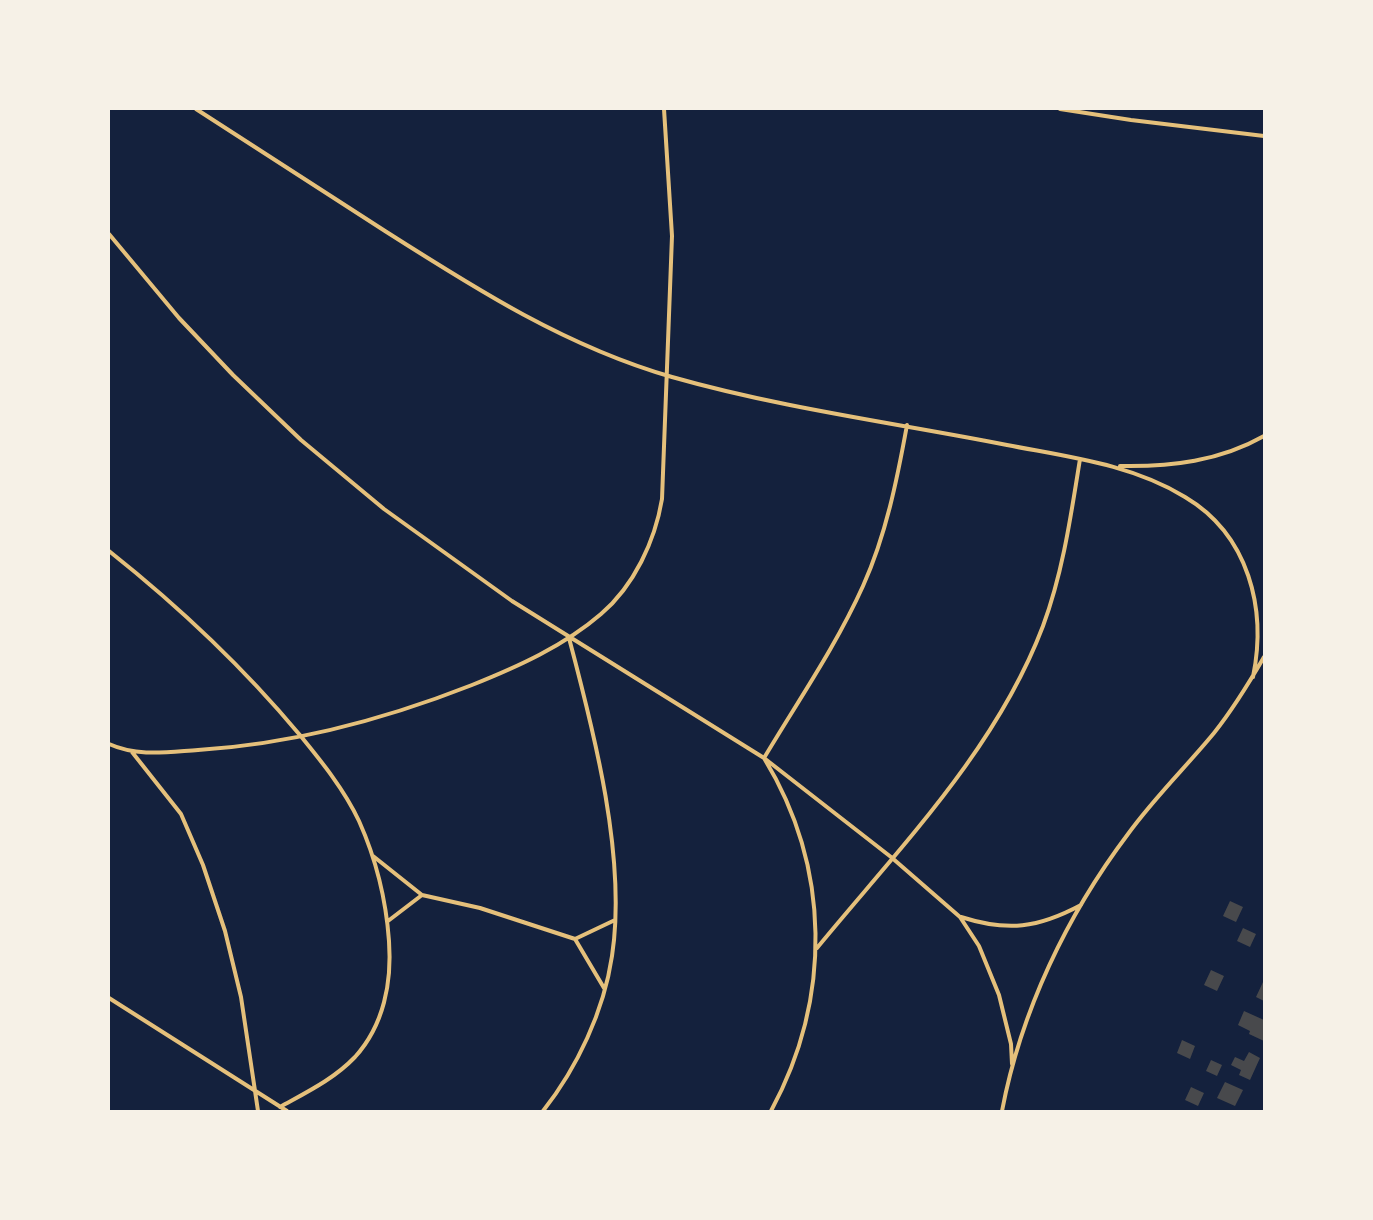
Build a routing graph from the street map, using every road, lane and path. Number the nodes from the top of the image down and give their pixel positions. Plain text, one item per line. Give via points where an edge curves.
1 (196, 109) edge
2 (664, 109) edge
3 (1060, 109) edge
4 (1264, 136) edge
5 (109, 234) edge
6 (109, 240) edge
7 (118, 245) junction
8 (667, 375) junction
9 (907, 425) junction
10 (1264, 436) edge
11 (1080, 459) junction
12 (1118, 466) junction
13 (109, 551) edge
14 (568, 638) junction
15 (1264, 657) edge
16 (1253, 677) junction
17 (302, 737) junction
18 (109, 744) edge
19 (132, 752) junction
20 (764, 758) junction
21 (372, 856) junction
22 (891, 858) junction
23 (422, 895) junction
24 (1081, 905) junction
25 (960, 917) junction
26 (615, 920) junction
27 (388, 921) junction
28 (575, 939) junction
29 (817, 948) junction
30 (604, 988) junction
31 (109, 998) edge
32 (1012, 1064) junction
33 (256, 1093) junction
34 (280, 1107) junction
35 (258, 1111) edge
36 (287, 1111) edge
37 (543, 1111) edge
38 (771, 1111) edge
39 (1002, 1111) edge

1 - 8 lane via 500,302 580,342
2 - 8 lane via 672,236
3 - 4 lane
5 - 7 lane
6 - 7 lane
7 - 14 lane via 179,318 301,440 438,550
8 - 9 lane via 744,395
8 - 14 lane via 662,499 653,535 616,600
9 - 11 lane
9 - 20 lane via 886,524 864,584 852,610
10 - 12 lane via 1239,448 1194,462
11 - 12 lane
11 - 22 lane via 1059,570 1043,626 1021,675 971,758
12 - 16 lane via 1187,498 1223,530 1236,549 1252,587 1259,625 1259,649
13 - 17 lane via 242,672
14 - 17 lane via 507,670 424,704 376,720
14 - 20 lane via 685,706
14 - 26 lane via 598,756 612,850
15 - 16 lane
16 - 24 lane via 1215,731 1128,833
17 - 19 lane via 222,748 148,754
17 - 21 lane via 343,793
18 - 19 lane
19 - 33 lane via 181,814 203,865 233,965
20 - 22 lane
20 - 29 lane via 779,781 799,835 812,894
21 - 23 lane
21 - 27 lane via 384,892
22 - 25 lane
22 - 29 lane
23 - 27 lane
23 - 28 lane via 521,920
24 - 25 lane via 1026,926 995,926
24 - 32 lane via 1035,999
25 - 32 lane via 980,946 999,995 1011,1044
26 - 28 lane
26 - 30 lane via 612,957
27 - 34 lane via 390,963 387,993 379,1020 368,1039 356,1056 338,1072
28 - 30 lane
29 - 38 lane via 801,1041 785,1085
30 - 37 lane via 577,1059
31 - 33 lane
32 - 39 lane
33 - 34 lane
33 - 35 lane
34 - 36 lane

